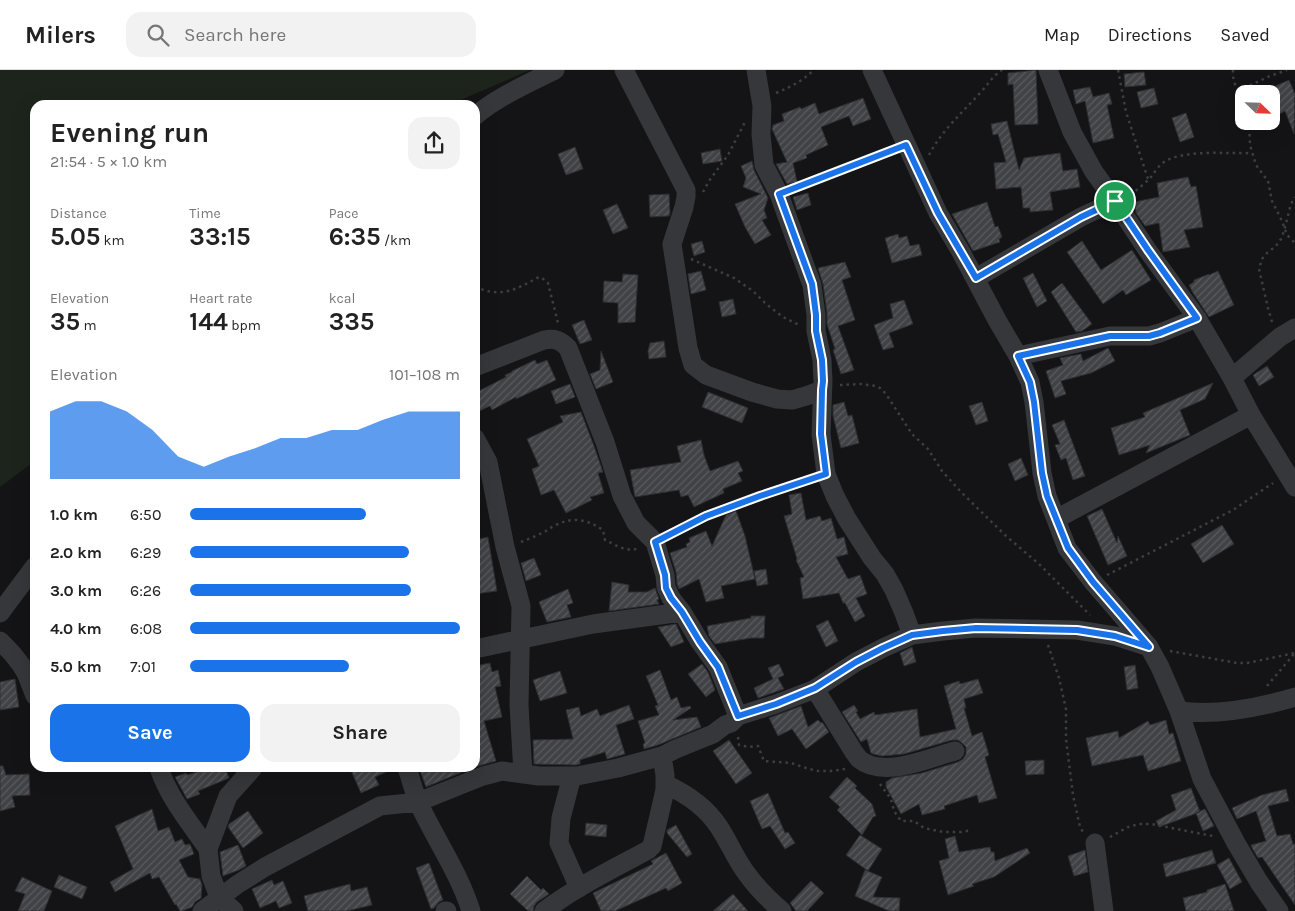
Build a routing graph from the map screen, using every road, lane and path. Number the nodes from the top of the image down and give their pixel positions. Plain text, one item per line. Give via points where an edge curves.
1 (555, 70) edge
2 (624, 70) edge
3 (756, 70) edge
4 (814, 70) edge
5 (872, 70) edge
6 (1002, 70) edge
7 (1048, 70) edge
8 (1118, 70) edge
9 (1233, 70) edge
10 (1287, 70) edge
11 (1236, 85) edge
12 (1251, 85) edge
13 (762, 106) junction
14 (480, 112) edge
15 (1249, 130) edge
16 (906, 145) junction
17 (1252, 153) junction
18 (1148, 179) junction
19 (922, 180) junction
20 (779, 194) junction
21 (702, 196) dead end
22 (1295, 197) edge
23 (1115, 201) junction
24 (1284, 231) junction
25 (672, 244) junction
26 (1295, 244) edge
27 (976, 278) junction
28 (480, 289) edge
29 (1197, 318) junction
30 (816, 331) junction
31 (1288, 332) edge
32 (561, 341) junction
33 (1018, 356) junction
34 (480, 365) edge
35 (1232, 378) junction
36 (822, 390) junction
37 (1250, 415) junction
38 (480, 447) edge
39 (826, 474) junction
40 (1291, 480) edge
41 (1056, 519) junction
42 (655, 542) junction
43 (505, 547) junction
44 (30, 573) edge
45 (1093, 582) junction
46 (682, 612) junction
47 (0, 613) edge
48 (1096, 620) dead end
49 (1042, 630) junction
50 (912, 635) junction
51 (520, 640) junction
52 (0, 641) edge
53 (1149, 647) junction
54 (480, 648) edge
55 (1295, 653) edge
56 (30, 683) edge
57 (815, 688) junction
58 (1266, 688) dead end
59 (1295, 697) edge
60 (1179, 710) junction
61 (732, 720) junction
62 (955, 751) dead end
63 (662, 756) junction
64 (850, 768) dead end
65 (160, 772) edge
66 (250, 772) edge
67 (408, 772) edge
68 (523, 773) junction
69 (544, 776) junction
70 (572, 776) junction
71 (878, 781) dead end
72 (665, 784) junction
73 (418, 802) junction
74 (565, 802) junction
75 (972, 830) dead end
76 (1095, 843) junction
77 (1236, 843) junction
78 (208, 849) junction
79 (579, 888) junction
80 (219, 897) junction
81 (202, 911) edge
82 (234, 911) edge
83 (471, 911) edge
84 (544, 911) edge
85 (782, 911) edge
86 (1104, 911) edge
87 (1279, 911) edge

1 - 14 street
2 - 25 street via 686,190
3 - 13 street
4 - 13 path via 790,88 772,95
5 - 16 street
6 - 19 path via 943,134 928,158
7 - 23 street via 1072,132
8 - 18 path via 1126,112
9 - 11 path
10 - 12 path
13 - 20 street via 764,165
13 - 21 path via 743,125
15 - 17 path
16 - 19 street
16 - 20 path
17 - 18 path via 1204,153 1171,158
17 - 24 path via 1268,181
18 - 23 path via 1135,191
19 - 27 street
20 - 30 street via 812,284
22 - 24 path
23 - 27 street
23 - 29 street
24 - 26 path
24 - 31 path via 1276,246 1262,258 1259,269 1272,323
25 - 30 path via 695,261 734,278 782,317
25 - 36 street via 693,365 706,375 777,399 792,400
27 - 33 street
28 - 32 path via 493,293 508,291 542,278 548,283
29 - 33 street via 1149,336 1110,336
29 - 35 street
30 - 36 street via 822,360
31 - 35 street
32 - 34 street via 544,340
32 - 42 street via 568,348 605,442 622,496 636,523
33 - 41 street via 1030,382 1042,473
35 - 37 street
36 - 39 street via 821,434
36 - 48 path via 861,384 880,388 912,434 928,449 962,493
37 - 40 street
37 - 41 street
38 - 43 street via 488,462
39 - 42 path via 706,516
39 - 50 street via 848,519 890,582
40 - 45 path
41 - 45 street via 1068,548
42 - 43 path via 633,551 623,549 605,540 603,530 596,525 579,520 566,521
42 - 46 street via 666,588
43 - 51 street via 521,606
44 - 47 street
45 - 53 street
46 - 51 street via 593,624
46 - 61 street via 718,667
49 - 50 street via 976,628
49 - 53 street via 1095,632
49 - 76 path via 1066,709 1066,740 1080,827
50 - 57 street via 856,662
51 - 54 street
51 - 68 street
52 - 56 street via 20,663
53 - 55 path via 1237,663
53 - 60 street
55 - 58 path
57 - 61 street
57 - 62 street via 852,749 865,763 884,768
59 - 60 street via 1235,711 1200,713
60 - 77 street via 1202,779
61 - 63 street via 712,734
61 - 64 path via 730,734 739,737 739,744 758,746 764,761 791,763 818,771
63 - 70 street
63 - 72 street
65 - 78 street via 178,806
66 - 78 street via 228,796
67 - 73 street
68 - 69 street
68 - 73 street via 502,771 483,776
69 - 70 street
69 - 74 street
70 - 74 street
71 - 75 path via 901,820 914,821 924,828 943,832
72 - 79 street via 652,846
72 - 85 street via 710,814 747,874
73 - 80 street via 380,806 265,867
73 - 83 street via 465,892
74 - 79 street via 559,843
76 - 77 path via 1128,827 1151,824 1208,834
76 - 86 street
77 - 87 street
78 - 80 street via 211,876
79 - 84 street
80 - 81 street
80 - 82 street

